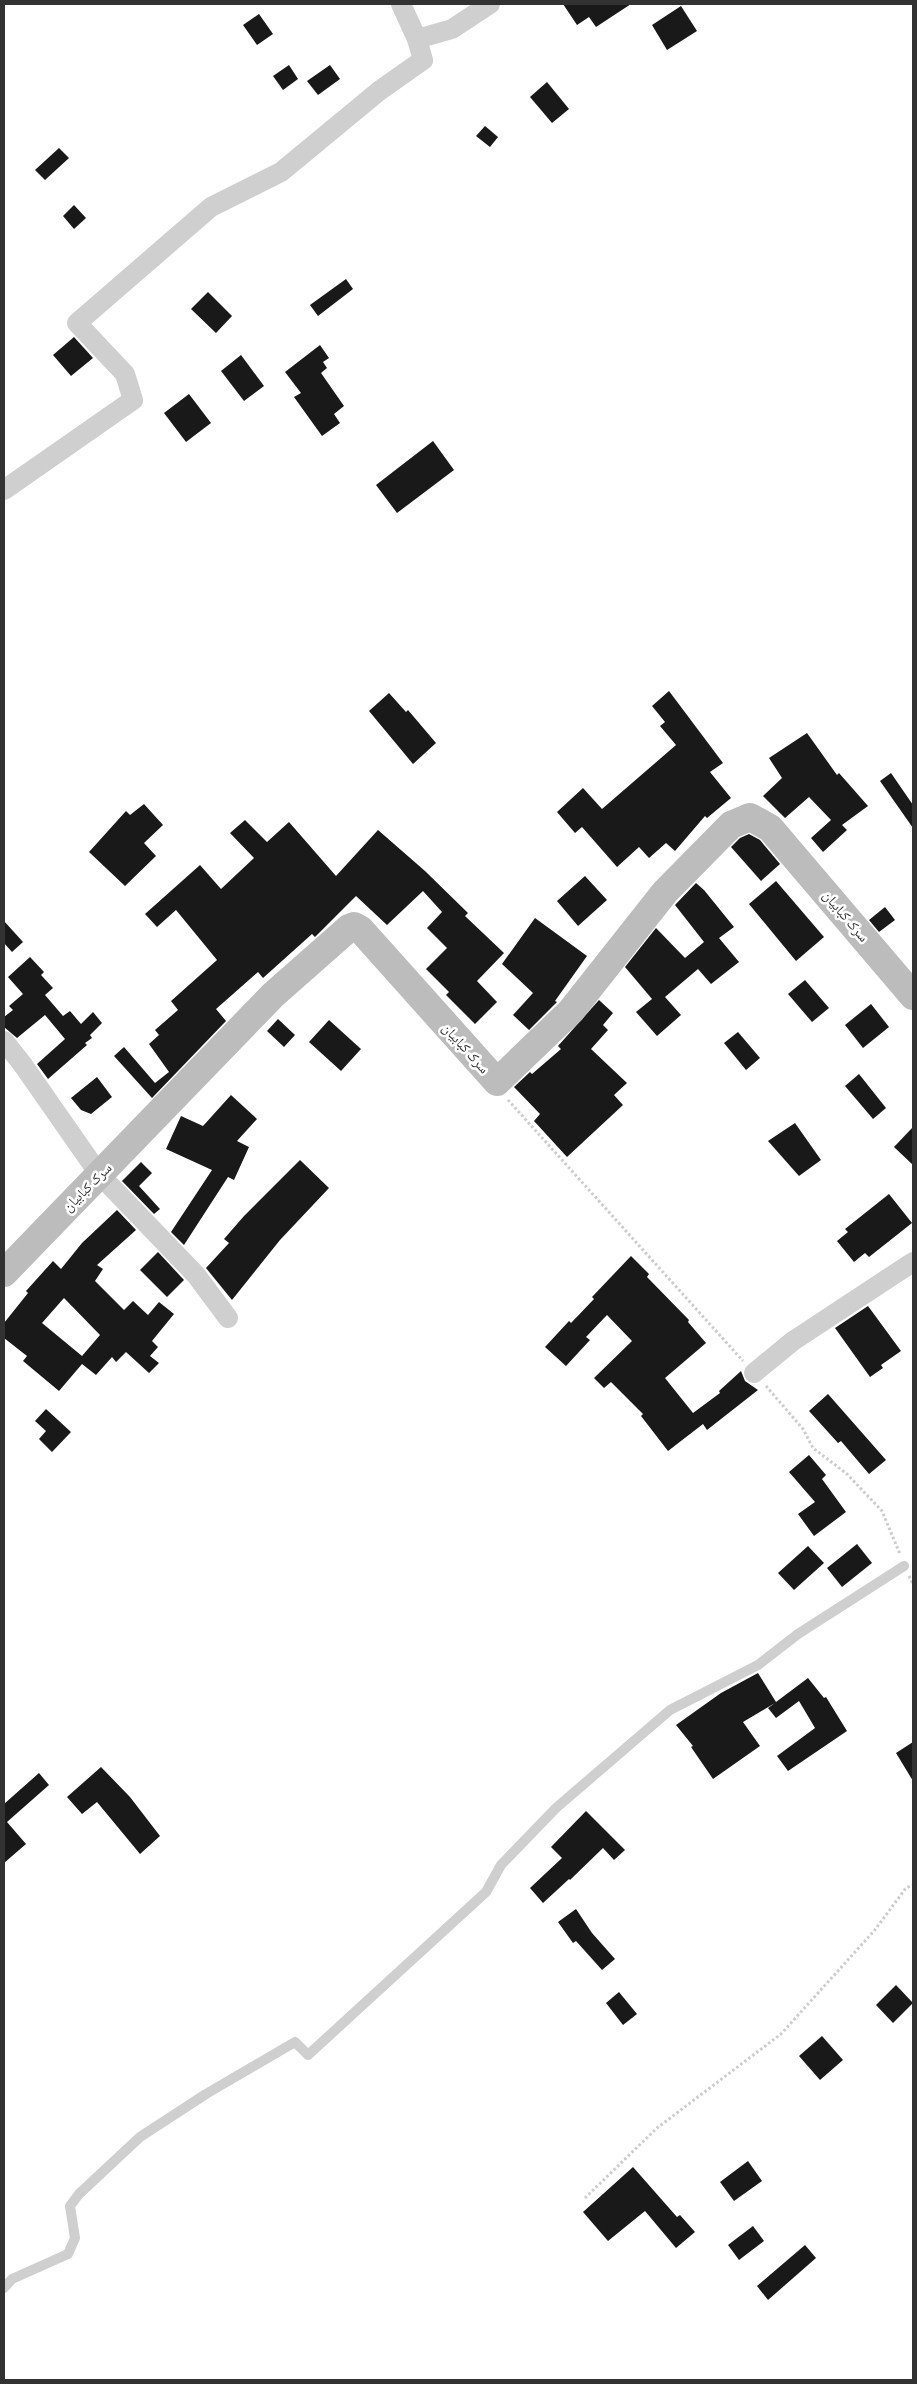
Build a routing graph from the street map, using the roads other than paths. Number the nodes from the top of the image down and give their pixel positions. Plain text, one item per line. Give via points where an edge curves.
1 (401, 4) edge
2 (490, 4) edge
3 (417, 39) junction
4 (4, 490) edge
5 (913, 996) edge
6 (4, 1041) edge
7 (99, 1174) junction
8 (913, 1262) edge
9 (4, 1272) edge
10 (228, 1318) dead end
11 (754, 1373) road end
12 (904, 1566) road end
13 (4, 2288) edge

1 - 3 street
2 - 3 street via 452,29
3 - 4 street via 423,60 379,91 281,172 211,206 77,323 125,374 133,400
5 - 7 street, سرک کبابیان via 770,828 750,816 730,825 665,892 571,1011 497,1082 354,926 273,995
6 - 7 street
7 - 9 street, سرک کبابیان
7 - 10 street via 196,1275
8 - 11 street via 793,1341
12 - 13 lane via 798,1634 758,1665 670,1710 556,1808 501,1865 486,1892 308,2055 295,2042 140,2137 70,2206 75,2238 68,2254 12,2280

